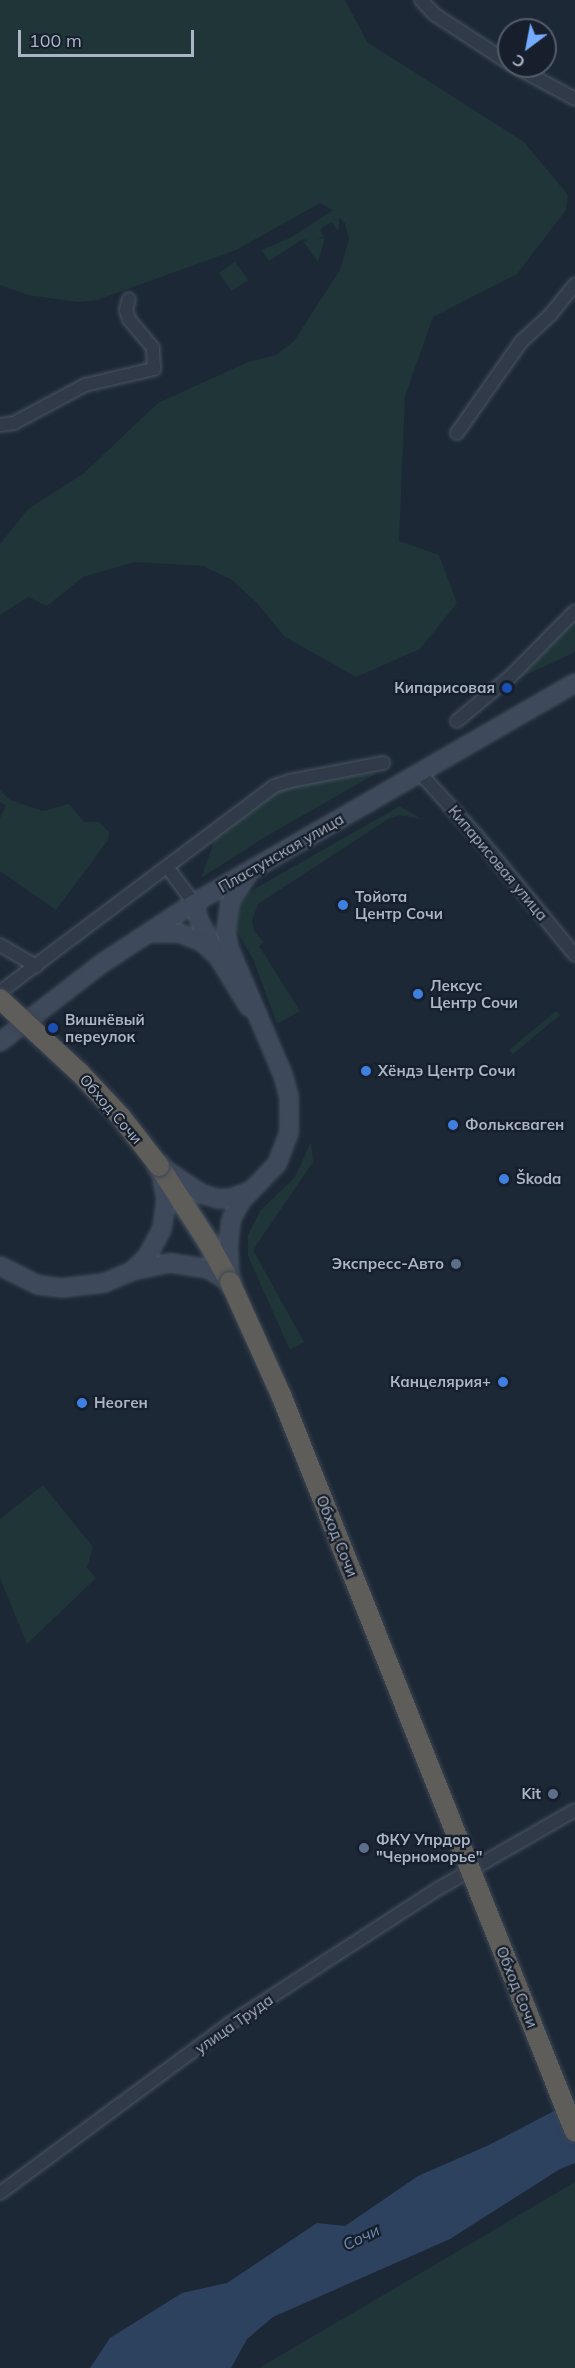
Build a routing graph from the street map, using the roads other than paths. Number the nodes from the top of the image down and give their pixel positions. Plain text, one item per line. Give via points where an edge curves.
1 (421, 0) edge
2 (497, 55) edge
3 (536, 78) edge
4 (575, 99) edge
5 (575, 284) edge
6 (129, 299) dead end
7 (0, 425) edge
8 (457, 433) dead end
9 (575, 611) edge
10 (575, 683) edge
11 (457, 721) dead end
12 (383, 763) dead end
13 (419, 772) junction
14 (167, 867) junction
15 (251, 870) junction
16 (194, 903) junction
17 (147, 934) junction
18 (0, 945) edge
19 (223, 952) junction
20 (575, 955) edge
21 (36, 966) junction
22 (0, 992) edge
23 (0, 999) edge
24 (0, 1042) edge
25 (159, 1166) junction
26 (252, 1190) junction
27 (0, 1266) edge
28 (132, 1271) junction
29 (230, 1282) junction
30 (575, 1810) edge
31 (575, 2132) edge
32 (0, 2193) edge

1 - 2 street via 434,14
3 - 4 street
5 - 8 street via 521,342
6 - 7 street via 129,319 153,348 154,369 85,385 14,423
9 - 11 street via 511,675
10 - 13 main road, Пластунская улица
12 - 14 street via 274,786
13 - 15 main road, Пластунская улица
13 - 20 street, Кипарисовая улица
14 - 16 street
14 - 21 street
15 - 16 main road, Пластунская улица
15 - 19 main road via 230,902
16 - 17 main road, Пластунская улица
16 - 19 main road via 208,916
17 - 19 main road via 186,935
17 - 24 main road, Пластунская улица via 101,964
18 - 21 street
19 - 26 main road via 259,1019 289,1097 289,1132 277,1164
21 - 22 street
23 - 25 highway, Обход Сочи, bridge via 80,1073
25 - 26 main road via 202,1194 218,1199
25 - 28 main road via 166,1199 162,1229 147,1257
25 - 29 highway, Обход Сочи
26 - 29 main road via 231,1220
27 - 28 main road via 38,1285 62,1288 104,1283
28 - 29 main road via 162,1264 188,1264 208,1269
29 - 31 highway, Обход Сочи, bridge via 281,1395
30 - 32 street, улица Труда via 475,1866 229,2024

